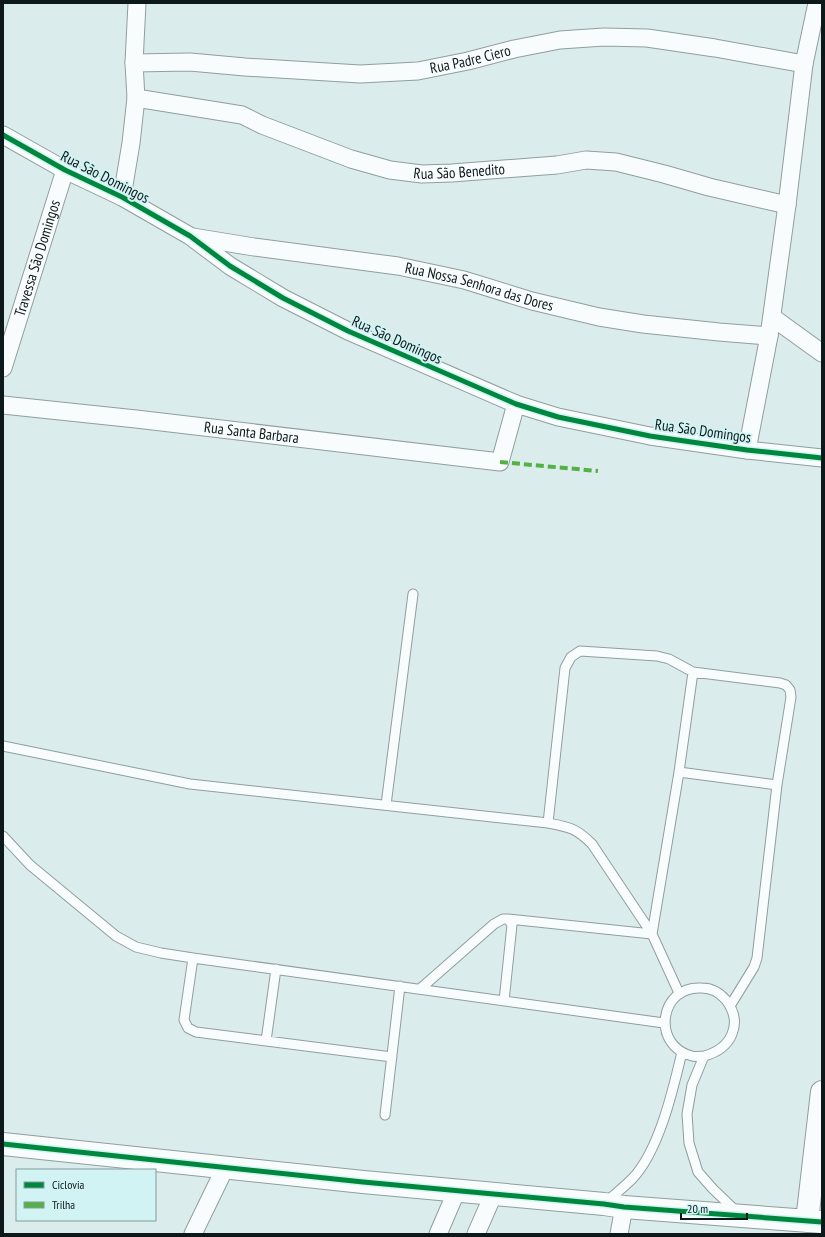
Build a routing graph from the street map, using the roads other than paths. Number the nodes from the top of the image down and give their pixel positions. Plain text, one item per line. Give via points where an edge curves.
1 (137, 3) edge
2 (817, 3) edge
3 (817, 28) edge
4 (134, 64) junction
5 (804, 64) junction
6 (136, 98) junction
7 (3, 135) edge
8 (65, 170) junction
9 (122, 197) junction
10 (787, 205) junction
11 (190, 236) junction
12 (772, 318) junction
13 (769, 336) junction
14 (822, 353) edge
15 (3, 368) edge
16 (516, 404) junction
17 (3, 405) edge
18 (747, 450) junction
19 (822, 458) edge
20 (413, 594) dead end
21 (693, 672) junction
22 (3, 746) edge
23 (679, 772) junction
24 (777, 785) junction
25 (386, 805) junction
26 (548, 823) junction
27 (3, 836) edge
28 (508, 919) junction
29 (652, 934) junction
30 (193, 958) junction
31 (276, 969) junction
32 (400, 986) junction
33 (420, 989) junction
34 (679, 993) junction
35 (504, 1001) junction
36 (730, 1006) junction
37 (664, 1023) junction
38 (266, 1041) junction
39 (682, 1052) junction
40 (704, 1056) junction
41 (392, 1057) junction
42 (822, 1092) edge
43 (385, 1115) dead end
44 (3, 1144) edge
45 (225, 1168) junction
46 (457, 1190) junction
47 (494, 1193) junction
48 (614, 1206) junction
49 (743, 1217) junction
50 (814, 1221) edge
51 (193, 1234) edge
52 (438, 1234) edge
53 (476, 1234) edge
54 (619, 1234) edge

1 - 4 street
2 - 3 street
3 - 5 street
4 - 5 street, Rua Padre Ciero via 190,62 367,74 418,70 560,40 604,37 655,39
4 - 6 street
5 - 10 street
6 - 9 street
6 - 10 street, Rua São Benedito via 242,115 351,159 390,170 422,174 452,173 557,165 586,160 616,162
7 - 8 street, Rua São Domingos
8 - 9 street, Rua São Domingos
8 - 15 street, Travessa São Domingos
9 - 11 street, Rua São Domingos
10 - 12 street
11 - 13 street, Rua Nossa Senhora das Dores via 398,266 464,280 532,301 599,317 643,324
11 - 16 street, Rua São Domingos via 230,266 283,298 348,331
12 - 13 street
12 - 14 street
13 - 18 street
16 - 17 street, Rua Santa Barbara via 500,462
16 - 18 street, Rua São Domingos via 650,436
18 - 19 street, Rua São Domingos
20 - 25 lane
21 - 23 lane
21 - 24 lane via 780,683 790,690
21 - 26 lane via 669,659 656,656 580,651 570,657 565,668
22 - 25 lane via 190,784
23 - 24 lane
23 - 29 lane
24 - 36 lane via 757,958
25 - 26 lane
26 - 29 lane via 573,829 592,844
27 - 30 lane via 30,865 116,936 136,947
28 - 29 lane
28 - 33 lane via 502,919 494,924
28 - 35 lane via 512,925
29 - 34 lane
30 - 31 lane
30 - 38 lane via 184,1020 188,1028 196,1032
31 - 32 lane
31 - 38 lane
32 - 33 lane
32 - 41 lane
33 - 35 lane
34 - 36 lane via 696,987 706,988 724,997
34 - 37 lane via 666,1012
35 - 37 lane
36 - 40 lane via 734,1016 730,1038 724,1047
37 - 39 lane via 672,1044
38 - 41 lane
39 - 40 lane
39 - 48 lane via 655,1140 647,1158
40 - 49 lane via 690,1092 687,1114 689,1143 698,1172 712,1189
41 - 43 lane
42 - 50 street
44 - 45 street
45 - 46 street
45 - 51 street
46 - 47 street
46 - 52 street
47 - 48 street
47 - 53 street
48 - 49 street
48 - 54 street
49 - 50 street

